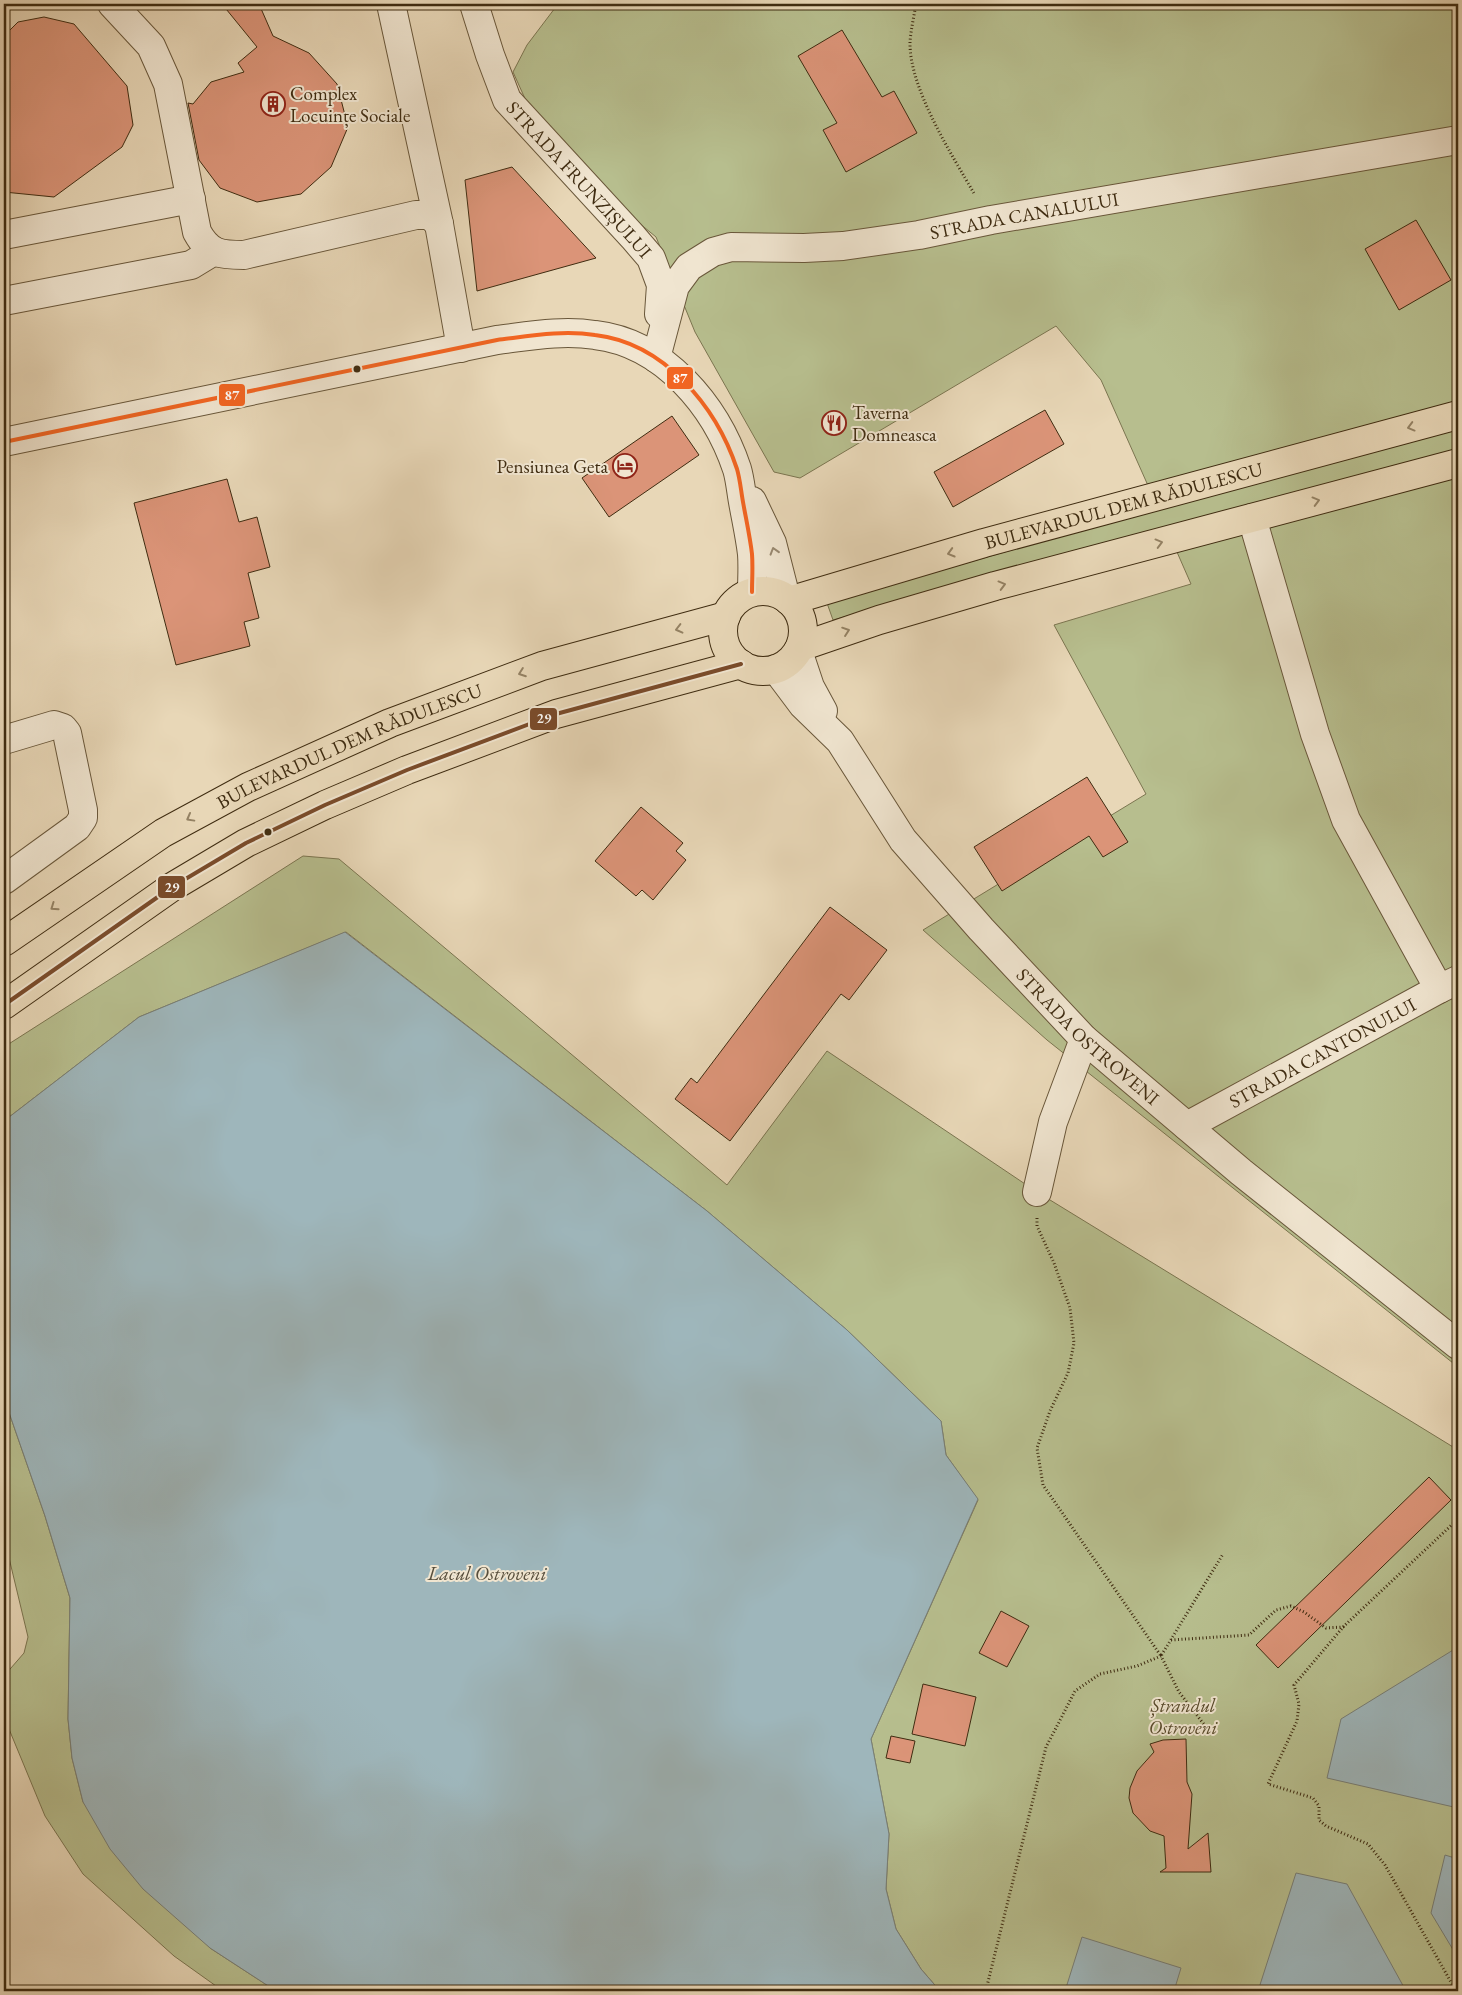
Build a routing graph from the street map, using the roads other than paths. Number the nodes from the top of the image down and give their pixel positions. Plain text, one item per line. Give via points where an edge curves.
1 (112, 4) edge
2 (391, 4) edge
3 (474, 4) edge
4 (1458, 140) edge
5 (191, 200) junction
6 (439, 224) junction
7 (4, 235) edge
8 (214, 252) junction
9 (4, 301) edge
10 (461, 348) junction
11 (656, 358) junction
12 (1458, 415) edge
13 (4, 442) edge
14 (1458, 463) edge
15 (737, 470) junction
16 (1252, 518) junction
17 (752, 592) junction
18 (788, 600) junction
19 (726, 616) junction
20 (799, 649) junction
21 (740, 664) junction
22 (776, 669) junction
23 (4, 740) edge
24 (840, 741) junction
25 (4, 880) edge
26 (4, 942) edge
27 (1449, 984) edge
28 (4, 1005) edge
29 (1084, 1038) junction
30 (1187, 1126) junction
31 (1037, 1192) road end
32 (1458, 1345) edge

1 - 5 street via 151,46 161,64 168,84
2 - 6 street
3 - 11 street, STRADA FRUNZIȘULUI via 507,100 651,258 662,285
4 - 11 street, STRADA CANALULUI via 919,235 843,246 731,247 713,252 689,267 675,286
5 - 7 street
5 - 8 street via 198,232 203,243
6 - 8 street via 430,215 416,215 244,255
6 - 10 street
8 - 9 street via 191,265
10 - 11 street via 497,340 561,333 596,335 623,342
10 - 13 street
11 - 15 street via 683,380 703,403 724,437
12 -> 18 main road, BULEVARDUL DEM RĂDULESCU
16 -> 14 main road
15 - 17 street via 752,555
18 -> 15 street via 772,543
20 -> 16 main road via 879,620 986,589
16 - 27 street via 1315,734 1346,820 1401,916
17 - 18 main road via 776,593
17 - 19 main road via 732,606
18 - 20 main road via 802,622
19 - 21 main road via 723,627 727,648
19 -> 26 main road, BULEVARDUL DEM RĂDULESCU via 533,669 390,723 248,787 163,833
20 - 22 main road via 785,665
20 - 24 street via 810,687
21 - 22 main road via 764,671
21 - 28 main road via 556,714 407,770 325,806 246,843 172,887
22 - 24 street, STRADA OSTROVENI via 803,706
23 - 25 street via 54,725 63,728 68,733 83,810 83,818 77,826
24 - 29 street, STRADA OSTROVENI via 903,840 981,930
27 - 30 street, STRADA CANTONULUI
29 - 30 street, STRADA OSTROVENI
29 - 31 street via 1053,1122
30 - 32 street, STRADA OSTROVENI

